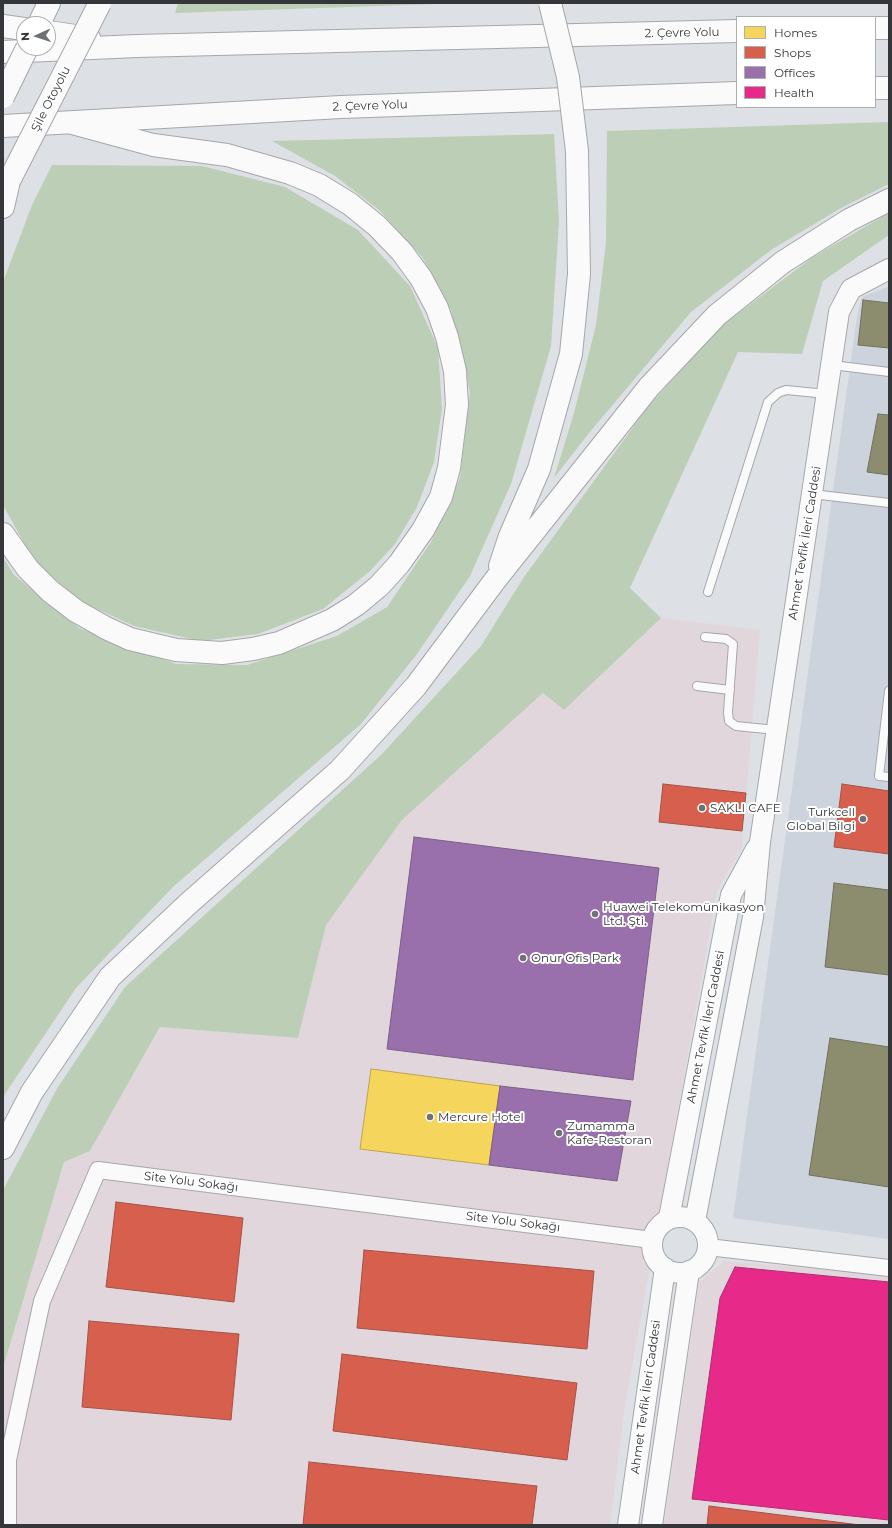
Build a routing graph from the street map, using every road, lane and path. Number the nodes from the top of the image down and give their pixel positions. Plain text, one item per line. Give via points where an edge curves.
1 (49, 3) edge
2 (100, 3) edge
3 (550, 3) edge
4 (43, 16) edge
5 (3, 26) edge
6 (16, 28) edge
7 (876, 28) edge
8 (889, 28) edge
9 (736, 31) edge
10 (56, 33) edge
11 (137, 46) junction
12 (3, 52) edge
13 (23, 56) edge
14 (876, 88) edge
15 (889, 88) edge
16 (736, 93) edge
17 (3, 97) edge
18 (72, 123) junction
19 (3, 126) edge
20 (6, 188) edge
21 (889, 200) edge
22 (3, 207) edge
23 (889, 270) edge
24 (832, 365) junction
25 (889, 372) edge
26 (827, 394) junction
27 (812, 494) junction
28 (889, 503) edge
29 (3, 534) edge
30 (496, 579) junction
31 (708, 592) dead end
32 (705, 637) dead end
33 (697, 686) dead end
34 (730, 690) junction
35 (889, 691) edge
36 (777, 730) junction
37 (889, 777) edge
38 (760, 842) junction
39 (3, 1148) edge
40 (669, 1218) junction
41 (695, 1221) junction
42 (652, 1240) junction
43 (708, 1247) junction
44 (665, 1268) junction
45 (889, 1268) edge
46 (689, 1272) junction
47 (8, 1525) edge
48 (628, 1525) edge
49 (652, 1525) edge

1 - 4 highway
2 - 20 highway, Şile Otoyolu, bridge
3 - 30 highway, bridge via 568,77 577,151 578,274 571,354 539,469 510,536
5 - 6 highway
7 - 8 highway
9 - 11 highway, 2. Çevre Yolu
10 - 11 highway
11 - 12 highway, 2. Çevre Yolu
13 - 17 highway, bridge
14 - 15 highway
16 - 18 highway, 2. Çevre Yolu via 341,107
18 - 19 highway, 2. Çevre Yolu
18 - 29 highway via 153,145 227,155 290,173 319,185 350,204 377,226 402,252 421,278 437,308 447,337 456,371 457,405 450,461 441,497 423,530 399,564 379,586 332,620 279,643 252,649 222,653 176,650 130,639 106,628 76,611 50,591 28,569
20 - 22 highway, Şile Otoyolu
21 - 30 highway via 849,220 783,262 717,315 649,387
23 - 24 street, Ahmet Tevfik İleri Caddesi via 851,289 840,312
24 - 25 lane
24 - 26 street, Ahmet Tevfik İleri Caddesi
26 - 27 street, Ahmet Tevfik İleri Caddesi
26 - 31 lane via 786,390 768,402
27 - 28 lane
27 - 36 street, Ahmet Tevfik İleri Caddesi
30 - 39 highway via 416,686 340,770 188,903 110,977 32,1092
32 - 34 lane via 726,639 733,644
33 - 34 lane
34 - 36 lane via 728,717 732,724
35 - 37 lane via 879,776
36 - 38 street, Ahmet Tevfik İleri Caddesi
38 - 40 street, Ahmet Tevfik İleri Caddesi via 731,895
38 - 41 street, Ahmet Tevfik İleri Caddesi via 753,917
40 - 41 street via 687,1217
40 - 42 street via 655,1231
41 - 43 street via 705,1232
42 - 44 street via 654,1256
42 - 47 street, Site Yolu Sokağı via 98,1170 42,1300 8,1460
43 - 45 street
43 - 46 street via 702,1262
44 - 46 street via 676,1272
44 - 48 street, Ahmet Tevfik İleri Caddesi
46 - 49 street, Ahmet Tevfik İleri Caddesi

